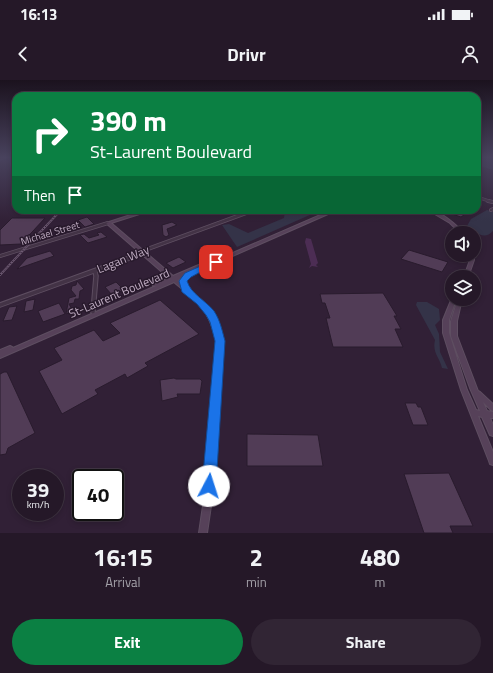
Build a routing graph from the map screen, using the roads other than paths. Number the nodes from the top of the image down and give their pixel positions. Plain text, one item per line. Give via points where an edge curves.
1 (481, 198) edge
2 (493, 202) edge
3 (137, 214) edge
4 (243, 214) edge
5 (321, 214) edge
6 (324, 214) edge
7 (437, 214) edge
8 (308, 220) junction
9 (108, 223) junction
10 (455, 226) edge
11 (141, 252) junction
12 (0, 256) edge
13 (94, 271) junction
14 (164, 272) junction
15 (187, 274) junction
16 (173, 280) junction
17 (159, 286) junction
18 (185, 290) junction
19 (0, 305) edge
20 (451, 306) edge
21 (458, 306) edge
22 (93, 312) junction
23 (0, 352) edge
24 (0, 356) edge
25 (473, 388) junction
26 (493, 408) edge
27 (473, 413) junction
28 (489, 415) edge
29 (493, 433) edge
30 (493, 461) edge
31 (202, 533) edge

1 - 2 street
3 - 9 main road, Michael Street
4 - 11 street, Lagan Way
5 - 8 main road, St-Laurent Boulevard
6 - 8 main road, St-Laurent Boulevard
7 - 10 main road
8 - 15 main road, St-Laurent Boulevard
9 - 11 main road
9 - 12 street, Michael Street
11 - 13 street, Lagan Way
11 - 14 main road
13 - 19 street, Lagan Way
13 - 22 street via 96,276
14 - 15 main road
14 - 16 main road
14 - 17 main road via 164,278
15 - 16 main road, St-Laurent Boulevard
15 - 18 main road via 183,281
16 - 17 main road, St-Laurent Boulevard
16 - 18 main road
17 - 18 main road via 174,286
17 - 22 main road, St-Laurent Boulevard
17 - 24 main road, St-Laurent Boulevard
18 - 31 main road via 210,313 220,341 209,492
20 - 27 main road via 446,320 446,333
21 - 25 main road via 454,321 454,336
22 - 23 main road, St-Laurent Boulevard
25 - 26 main road
25 - 28 main road
27 - 28 main road
27 - 30 main road
28 - 29 main road

